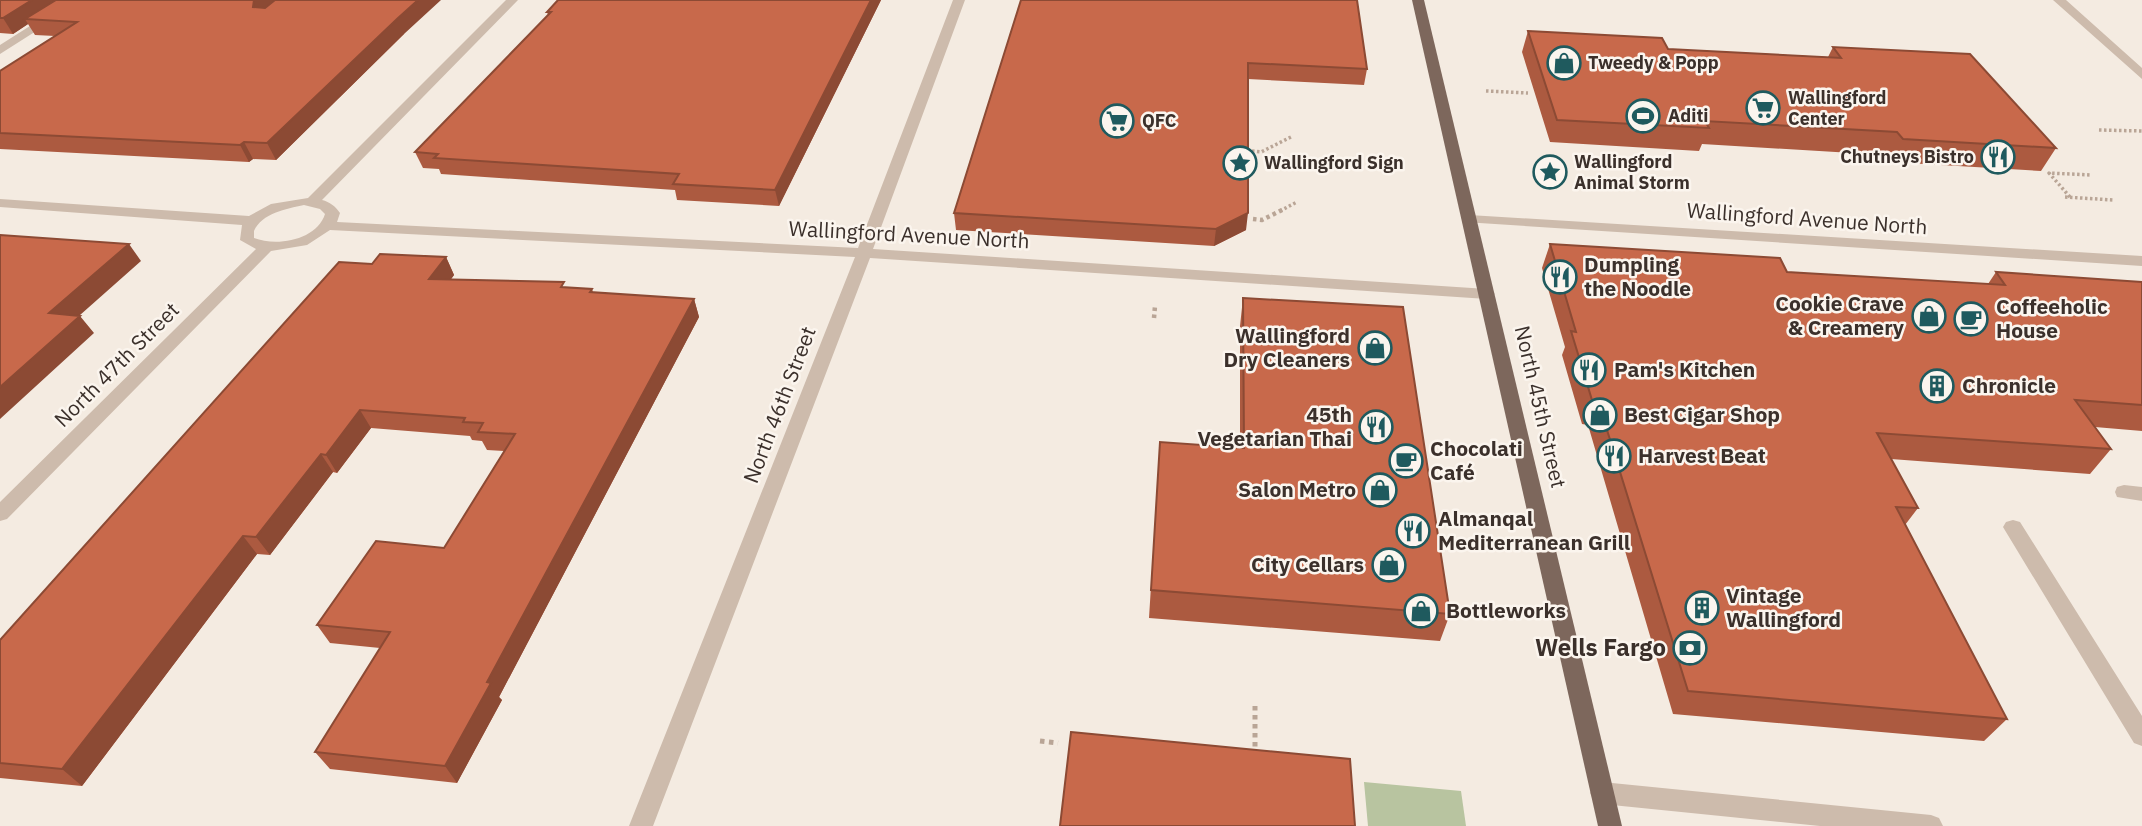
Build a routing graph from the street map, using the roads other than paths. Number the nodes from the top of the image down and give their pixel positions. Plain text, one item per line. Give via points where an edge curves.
1 (79, 0) edge
2 (512, 0) edge
3 (959, 0) edge
4 (1418, 0) edge
5 (2059, 0) edge
6 (0, 50) edge
7 (2142, 75) edge
8 (312, 202) junction
9 (0, 203) edge
10 (1469, 219) junction
11 (253, 221) junction
12 (327, 226) junction
13 (266, 248) junction
14 (864, 253) junction
15 (2142, 261) edge
16 (1487, 294) junction
17 (0, 513) edge
18 (2013, 527) dead end
19 (2142, 736) edge
20 (1602, 793) junction
21 (641, 826) edge
22 (1610, 826) edge
23 (1931, 826) edge

1 - 6 street
2 - 8 street
3 - 14 street, North 46th Street
4 - 10 main road, North 45th Street
5 - 7 street
8 - 11 street via 277,207
8 - 12 street via 332,208 334,215
9 - 11 street
10 - 15 street, Wallingford Avenue North
10 - 16 main road, North 45th Street
11 - 13 street via 245,234 247,240
12 - 13 street via 296,244
12 - 14 street, Wallingford Avenue North
13 - 17 street, North 47th Street
14 - 16 street, Wallingford Avenue North
14 - 21 street, North 46th Street
16 - 20 main road, North 45th Street
18 - 19 street
20 - 22 main road, North 45th Street
20 - 23 street

